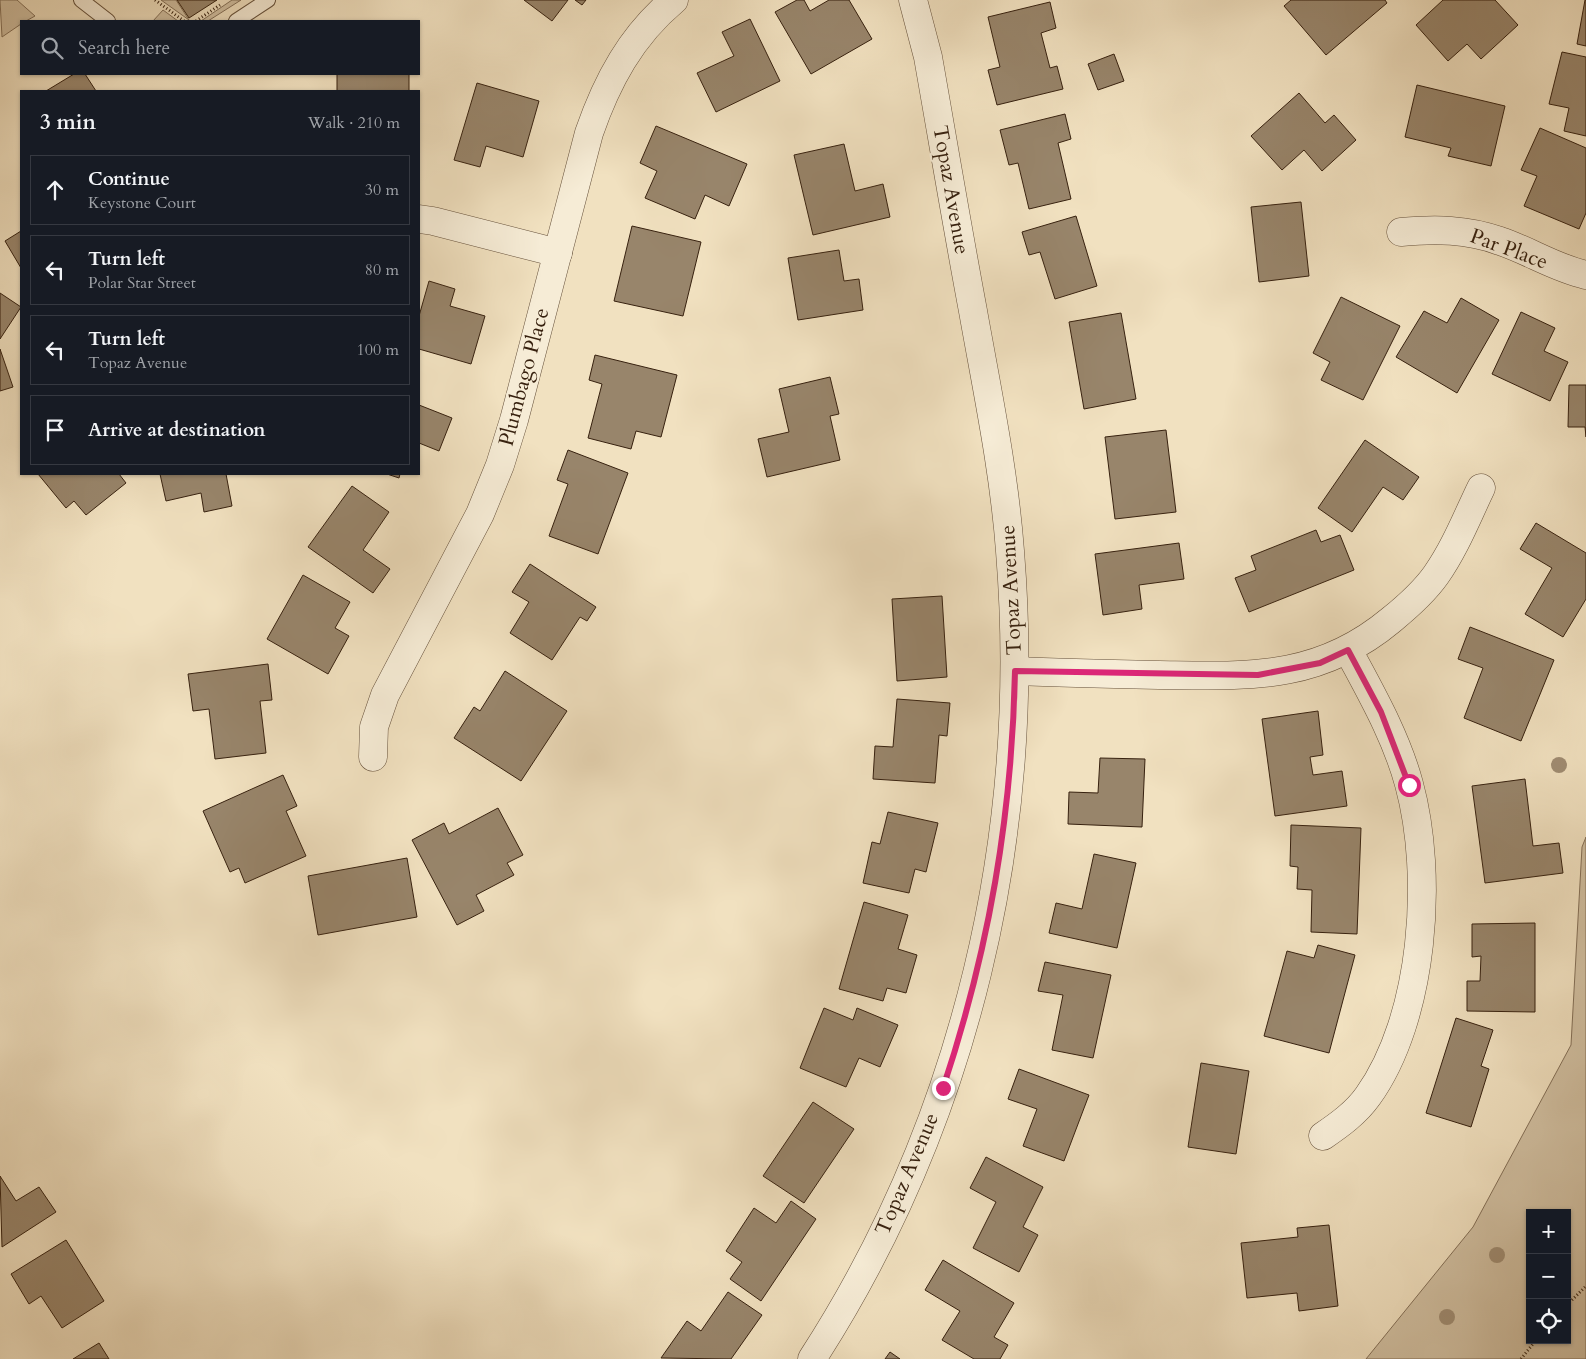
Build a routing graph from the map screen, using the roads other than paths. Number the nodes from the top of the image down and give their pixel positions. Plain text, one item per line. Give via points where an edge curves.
1 (81, 0) edge
2 (268, 0) edge
3 (674, 0) edge
4 (913, 0) edge
5 (107, 20) edge
6 (238, 20) edge
7 (420, 219) edge
8 (1401, 232) dead end
9 (558, 253) junction
10 (1586, 275) edge
11 (1481, 488) dead end
12 (1348, 650) junction
13 (1015, 671) junction
14 (373, 757) dead end
15 (1322, 1136) dead end
16 (812, 1359) edge

1 - 5 lane
2 - 6 lane
3 - 9 street, Plumbago Place via 640,34 602,95
4 - 13 street, Topaz Avenue via 928,57 995,430 1010,549
7 - 9 street
8 - 10 street, Par Place via 1468,232 1500,241 1566,270
9 - 14 street, Plumbago Place via 500,465 461,552 384,695 374,727
11 - 12 street via 1459,537 1435,576 1407,607 1377,632
12 - 13 street via 1320,663 1258,675
12 - 15 street via 1381,712 1409,785 1420,860 1421,919 1416,968 1404,1018 1389,1060 1368,1097 1349,1118
13 - 16 street, Topaz Avenue via 1008,802 998,874 974,991 940,1097 902,1192 856,1285

